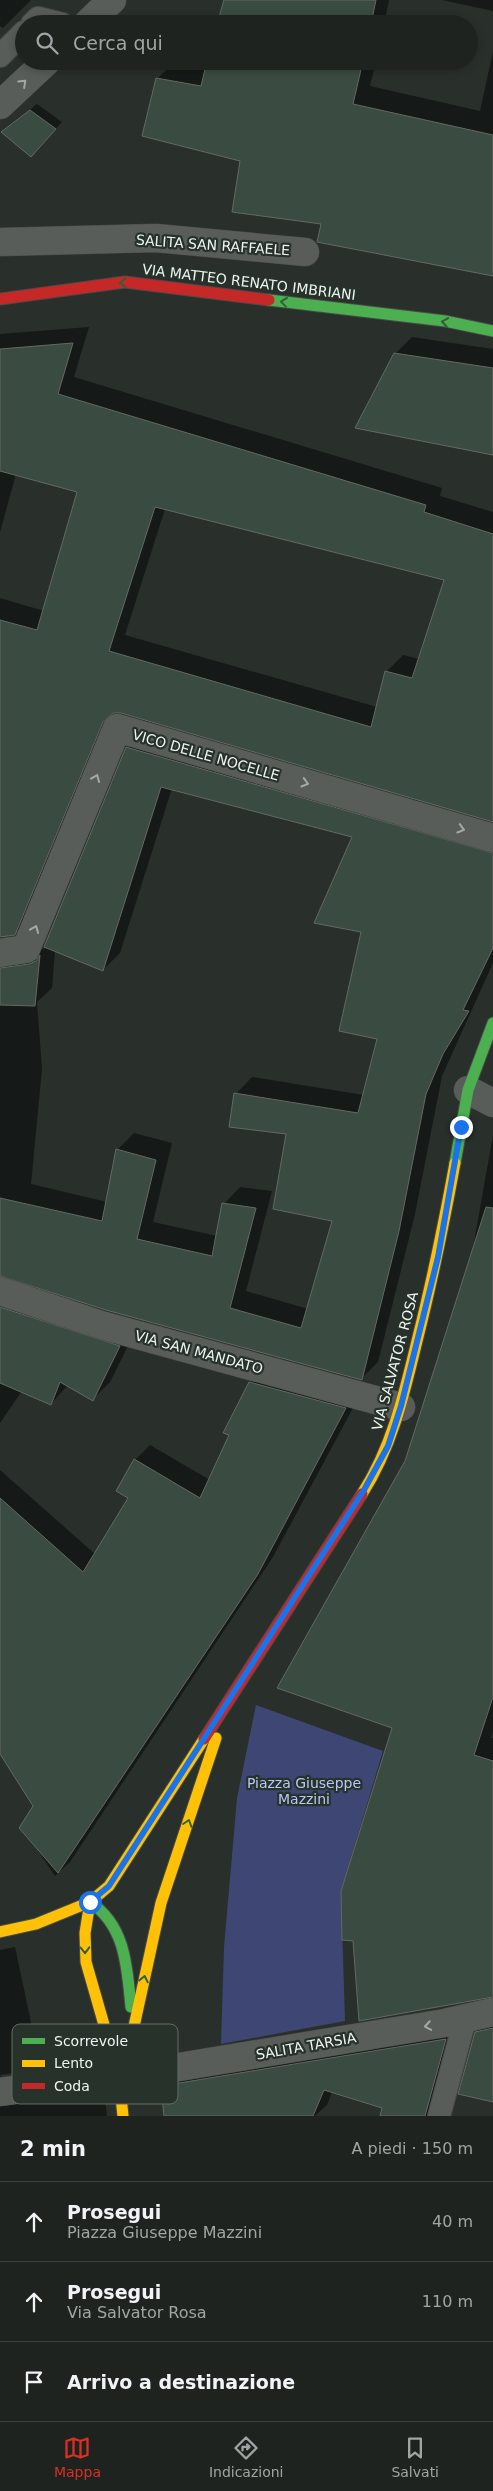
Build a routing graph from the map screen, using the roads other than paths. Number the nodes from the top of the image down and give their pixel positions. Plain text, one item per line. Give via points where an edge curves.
1 (112, 0) edge
2 (96, 15) edge
3 (15, 41) edge
4 (0, 56) edge
5 (37, 70) edge
6 (0, 105) edge
7 (0, 242) edge
8 (305, 252) dead end
9 (0, 298) edge
10 (493, 331) edge
11 (493, 838) edge
12 (0, 953) edge
13 (493, 1023) edge
14 (468, 1090) junction
15 (493, 1103) edge
16 (0, 1291) edge
17 (401, 1406) junction
18 (230, 1699) junction
19 (90, 1902) junction
20 (0, 1932) edge
21 (493, 2012) edge
22 (465, 2019) junction
23 (104, 2024) edge
24 (132, 2024) edge
25 (135, 2024) edge
26 (178, 2067) edge
27 (439, 2116) edge

1 - 2 street
3 - 4 lane
6 -> 5 street
7 - 8 street, SALITA SAN RAFFAELE via 156,238
10 -> 9 main road, VIA MATTEO RENATO IMBRIANI via 445,321 125,282
12 -> 11 street, VICO DELLE NOCELLE via 26,949 117,728
13 - 14 main road, VIA SALVATOR ROSA
14 - 15 street
14 - 17 main road, VIA SALVATOR ROSA via 438,1257
16 - 17 street, VIA SAN MANDATO via 101,1325
17 - 18 main road, VIA SALVATOR ROSA via 388,1446 364,1490
18 - 19 main road via 109,1886
25 -> 18 main road via 161,1903
19 - 20 main road via 36,1924
19 -> 23 main road via 85,1934 86,1962
19 - 24 main road via 108,1917 123,1952
21 - 22 street, SALITA TARSIA
22 -> 26 street, SALITA TARSIA
22 - 27 lane

